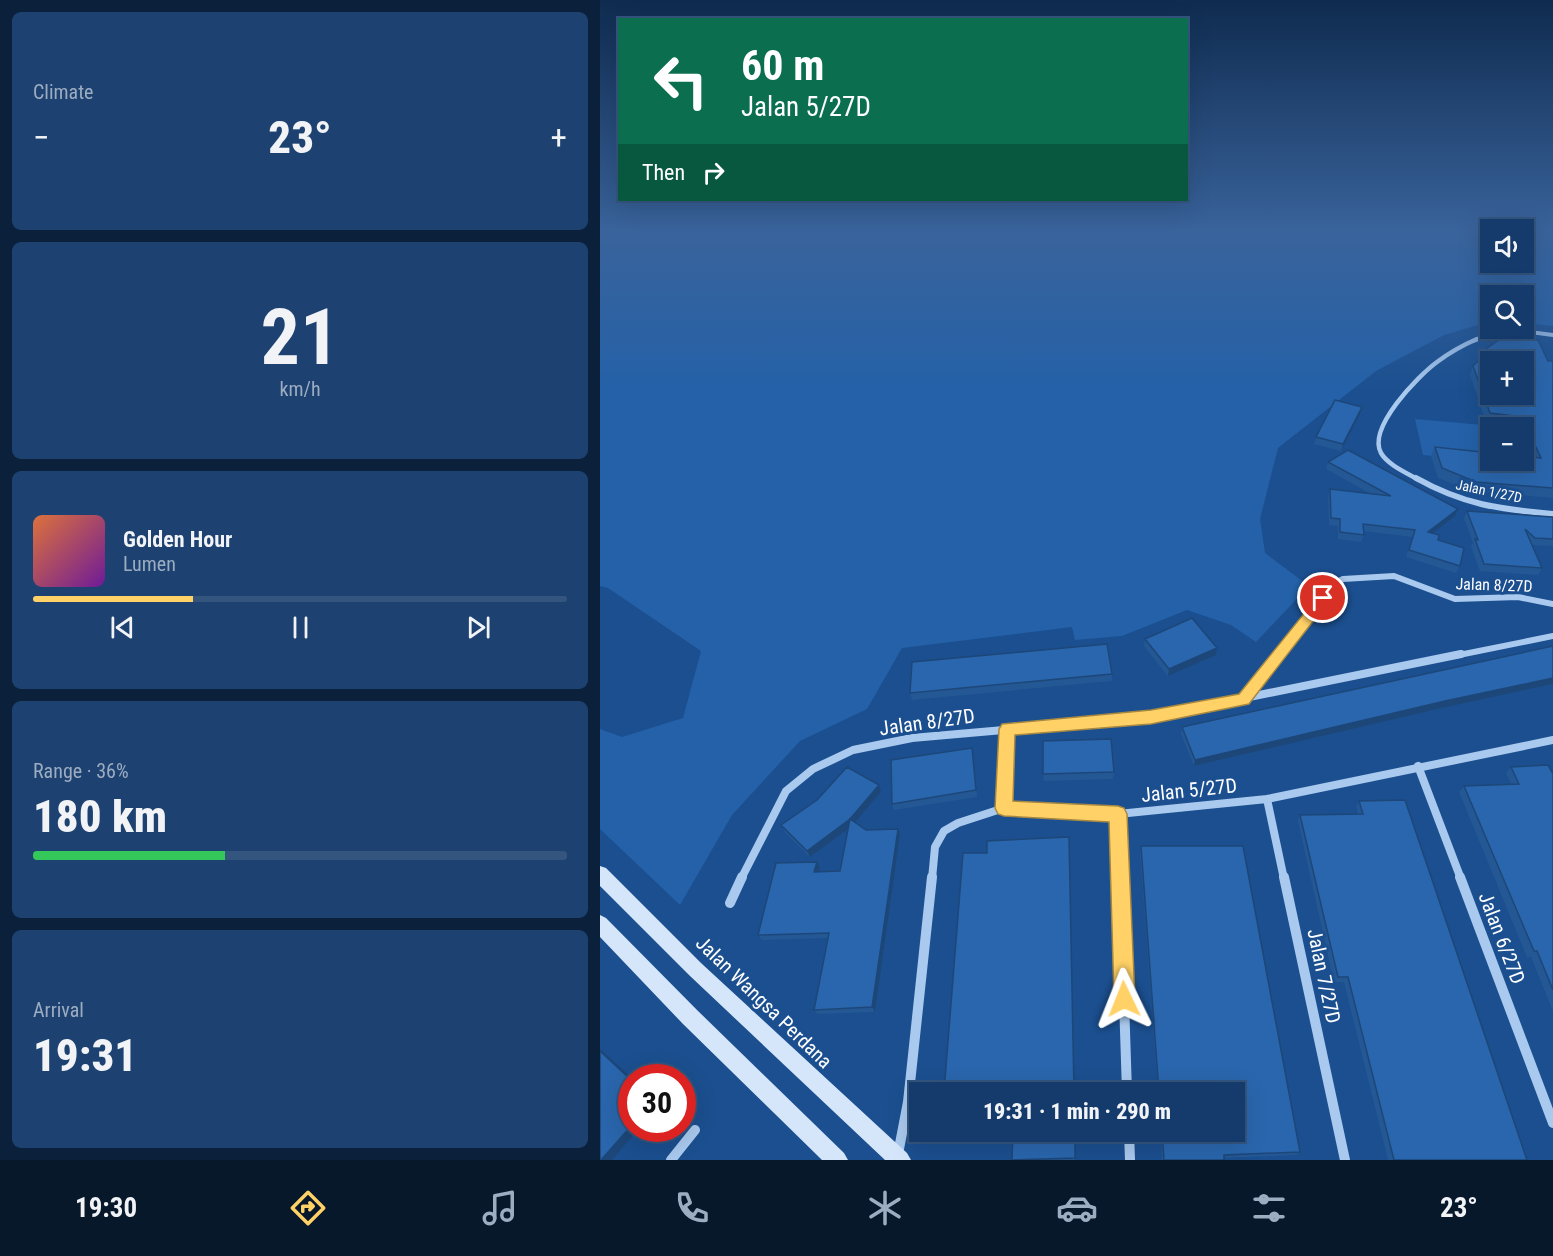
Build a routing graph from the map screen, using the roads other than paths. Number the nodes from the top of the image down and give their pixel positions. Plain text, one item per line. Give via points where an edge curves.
1 (1553, 335) edge
2 (1553, 514) edge
3 (1553, 604) edge
4 (1553, 636) edge
5 (1244, 700) junction
6 (1007, 729) junction
7 (1553, 740) edge
8 (1418, 766) junction
9 (1267, 799) junction
10 (1004, 808) junction
11 (1118, 814) junction
12 (600, 874) edge
13 (730, 903) dead end
14 (600, 924) edge
15 (1127, 1082) edge
16 (1553, 1123) edge
17 (685, 1142) edge
18 (1129, 1142) edge
19 (899, 1159) edge
20 (671, 1160) edge
21 (837, 1160) edge
22 (1130, 1160) edge
23 (1346, 1160) edge

1 - 2 street, Jalan 1/27D via 1497,334 1472,341 1433,364 1392,411 1380,429 1378,445 1402,470 1452,496 1502,508
3 - 5 street, Jalan 8/27D via 1518,597 1455,599 1394,576 1343,579
4 - 5 street, Jalan 8/27D
5 - 6 street, Jalan 8/27D via 1151,717
6 - 10 street
6 - 13 street, Jalan 8/27D via 912,738 853,750 813,769 786,791
7 - 8 street, Jalan 5/27D
8 - 9 street, Jalan 5/27D
8 - 16 street, Jalan 6/27D
9 - 11 street, Jalan 5/27D
9 - 23 street, Jalan 7/27D
10 - 11 street, Jalan 5/27D
10 - 19 street, Jalan 5/27D via 958,823 944,831 935,847
11 - 15 street
12 - 19 main road, Jalan Wangsa Perdana via 695,969
14 - 21 main road
17 - 20 street
18 - 22 street

